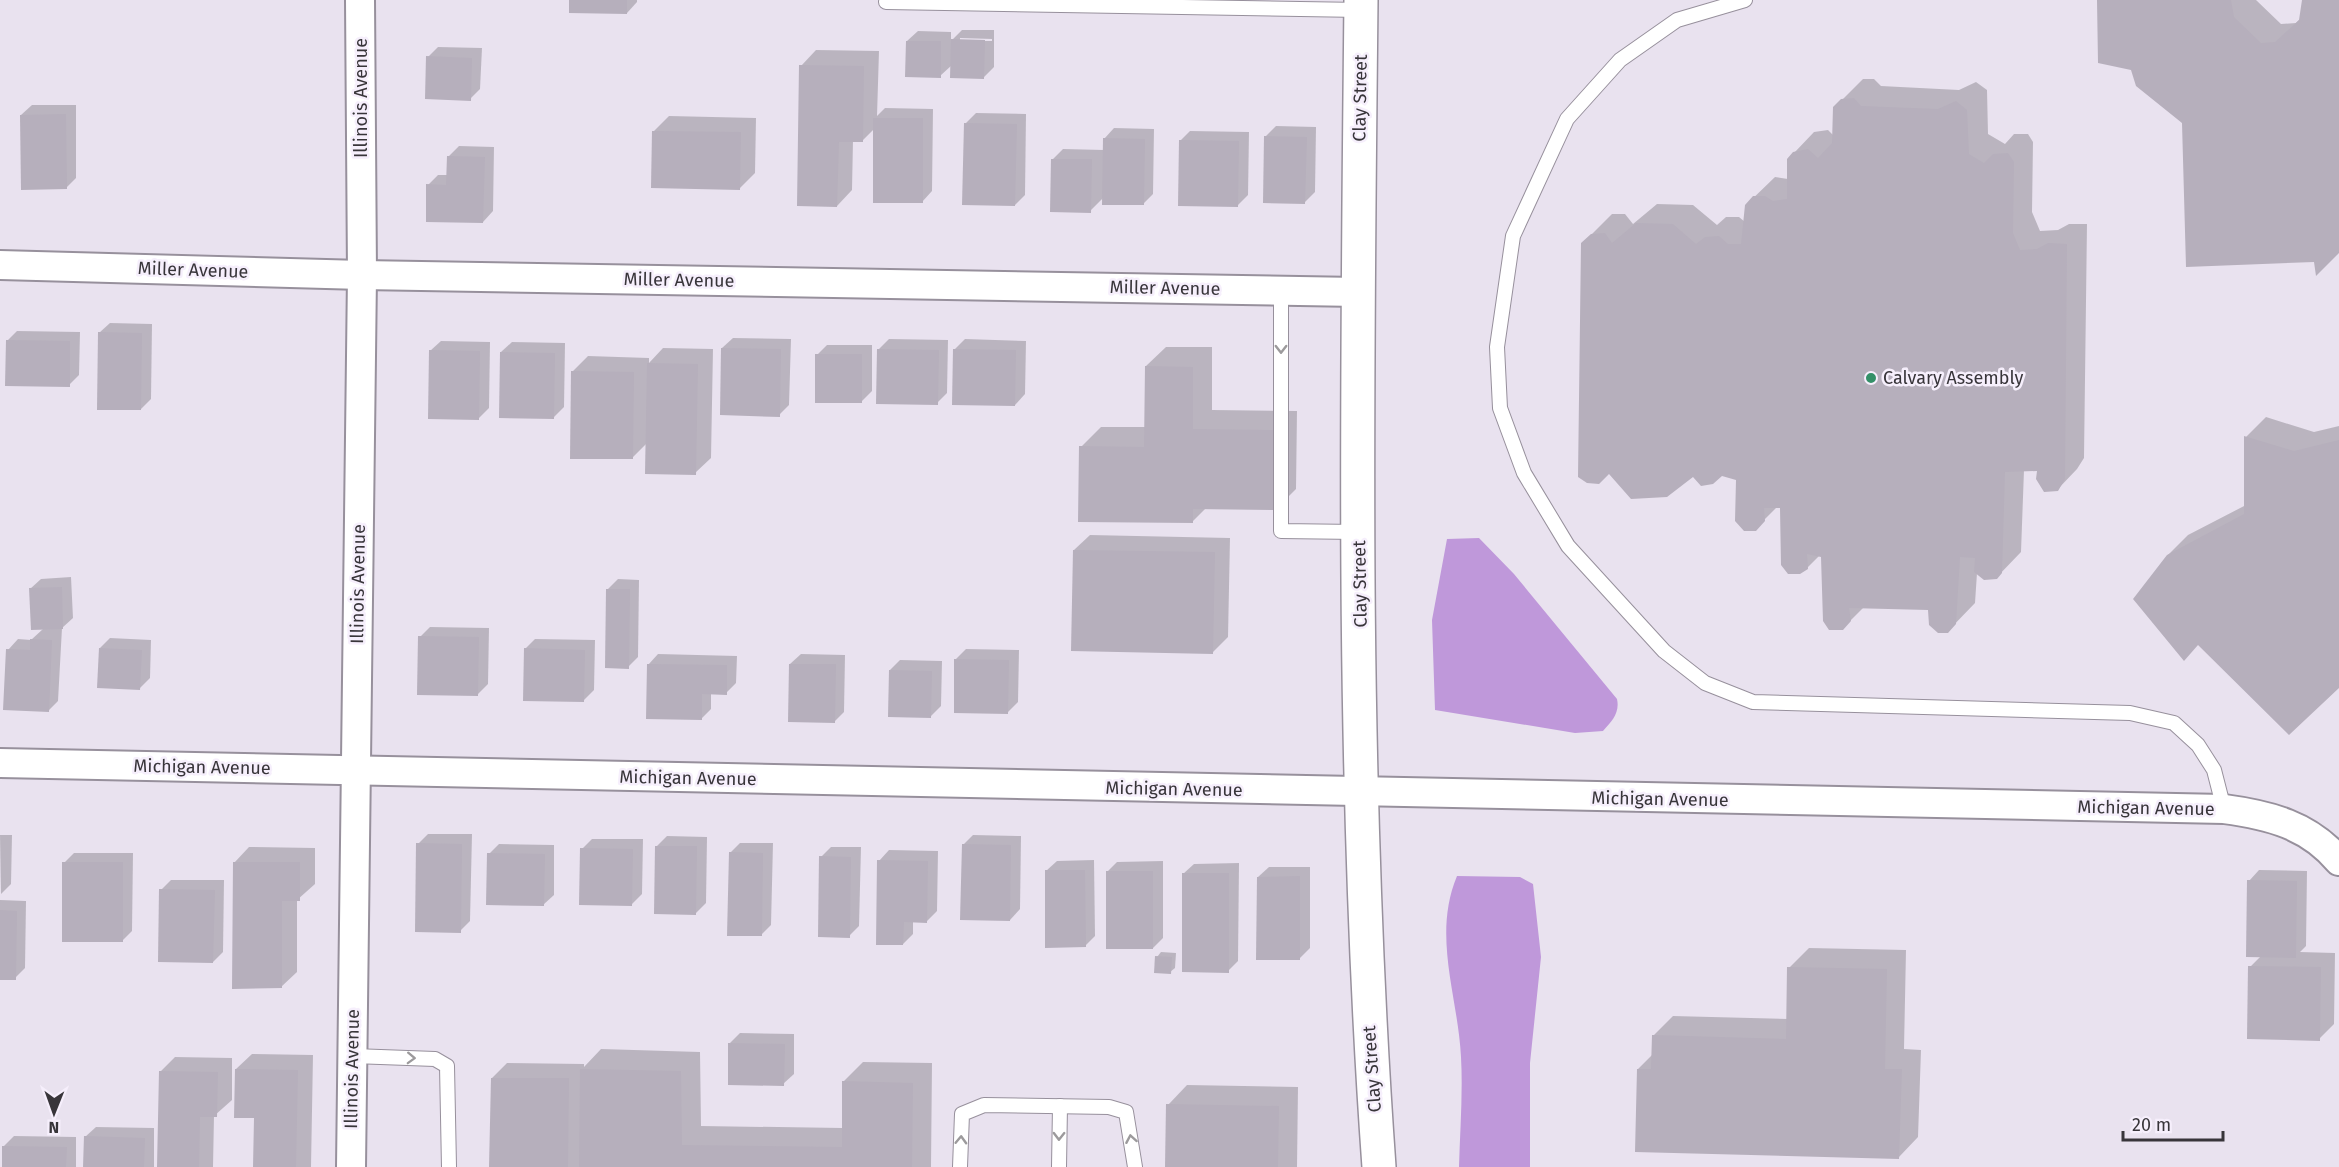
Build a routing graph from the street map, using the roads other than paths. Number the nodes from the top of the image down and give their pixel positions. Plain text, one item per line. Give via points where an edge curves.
1 (360, 0) edge
2 (1745, 0) edge
3 (886, 2) dead end
4 (1361, 5) edge
5 (0, 265) edge
6 (362, 275) junction
7 (1281, 290) junction
8 (1358, 292) junction
9 (1359, 532) junction
10 (0, 763) edge
11 (356, 770) junction
12 (1362, 793) junction
13 (2224, 809) junction
14 (2337, 859) edge
15 (353, 1056) junction
16 (1060, 1106) junction
17 (351, 1167) edge
18 (449, 1167) edge
19 (960, 1167) edge
20 (1059, 1167) edge
21 (1135, 1167) edge
22 (1379, 1167) edge

1 - 6 street, Illinois Avenue
2 - 13 lane via 1677,20 1620,60 1567,119 1512,236 1497,347 1500,408 1524,473 1568,546 1664,651 1705,683 1753,702 2130,713 2174,723 2198,745 2214,770
3 - 4 lane
4 - 8 street, Clay Street
5 - 6 street, Miller Avenue
6 - 7 street, Miller Avenue
6 - 11 street, Illinois Avenue
7 - 8 street, Miller Avenue
7 -> 9 lane via 1281,531
8 - 9 street, Clay Street
9 - 12 street, Clay Street
10 - 11 street, Michigan Avenue
11 - 12 street, Michigan Avenue
11 - 15 street, Illinois Avenue
12 - 13 street, Michigan Avenue
12 - 22 street, Clay Street via 1369,1033
13 - 14 street, Michigan Avenue via 2269,816 2304,832
15 - 17 street, Illinois Avenue
15 -> 18 lane via 435,1059 447,1066
19 -> 16 lane via 962,1113 984,1105
16 -> 20 lane
21 -> 16 lane via 1126,1112 1109,1107

